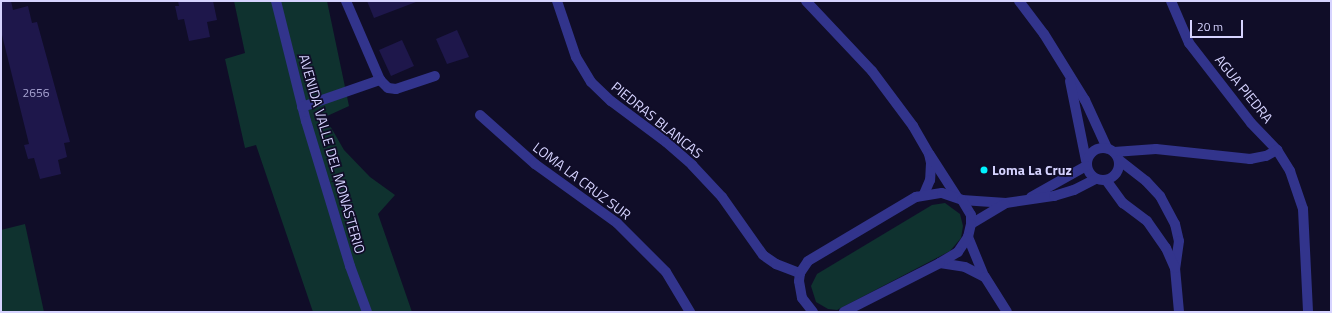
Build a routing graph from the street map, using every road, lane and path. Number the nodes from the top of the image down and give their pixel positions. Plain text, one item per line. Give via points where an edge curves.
1 (276, 1) edge
2 (346, 1) edge
3 (557, 1) edge
4 (806, 1) edge
5 (1019, 1) edge
6 (1171, 1) edge
7 (435, 76) dead end
8 (1070, 78) junction
9 (380, 80) junction
10 (302, 107) junction
11 (480, 115) dead end
12 (1277, 150) junction
13 (1113, 153) junction
14 (929, 154) junction
15 (1086, 163) junction
16 (1101, 180) junction
17 (924, 194) junction
18 (959, 198) junction
19 (1030, 198) junction
20 (1006, 203) junction
21 (971, 224) junction
22 (968, 237) junction
23 (940, 263) junction
24 (1175, 268) junction
25 (800, 273) junction
26 (984, 277) junction
27 (367, 312) edge
28 (690, 312) edge
29 (813, 312) edge
30 (844, 312) edge
31 (1007, 312) edge
32 (1179, 312) edge
33 (1308, 312) edge

1 - 10 street, AVENIDA VALLE DEL MONASTERIO
2 - 9 street
3 - 25 street, PIEDRAS BLANCAS via 576,57 591,82 692,165 733,211 763,255 776,264
4 - 14 street via 872,71 909,120
5 - 8 street via 1044,34
6 - 12 street, AGUA PIEDRA via 1189,43 1251,123
7 - 9 street via 396,90 388,88
8 - 13 street
8 - 15 street
9 - 10 street
10 - 27 street, AVENIDA VALLE DEL MONASTERIO via 350,266
11 - 28 street, LOMA LA CRUZ SUR via 535,164 617,223 666,272
12 - 13 street via 1266,156 1250,158 1156,149
12 - 33 street, AGUA PIEDRA via 1290,171 1303,210
13 - 15 street via 1097,148
13 - 16 street via 1115,175
13 - 24 street via 1146,181 1169,210 1179,241
14 - 17 street via 932,170
14 - 18 street
15 - 16 street
15 - 19 street
16 - 19 street via 1064,194
16 - 24 street via 1123,203 1147,221 1166,248
17 - 18 street via 942,193
17 - 25 street via 808,261
18 - 20 street
18 - 21 street via 968,208
19 - 20 street
20 - 21 street
21 - 22 street
22 - 23 street via 958,252
22 - 26 street
23 - 26 street via 965,267
23 - 30 street
24 - 32 street
25 - 29 street via 800,290 806,305
26 - 31 street

